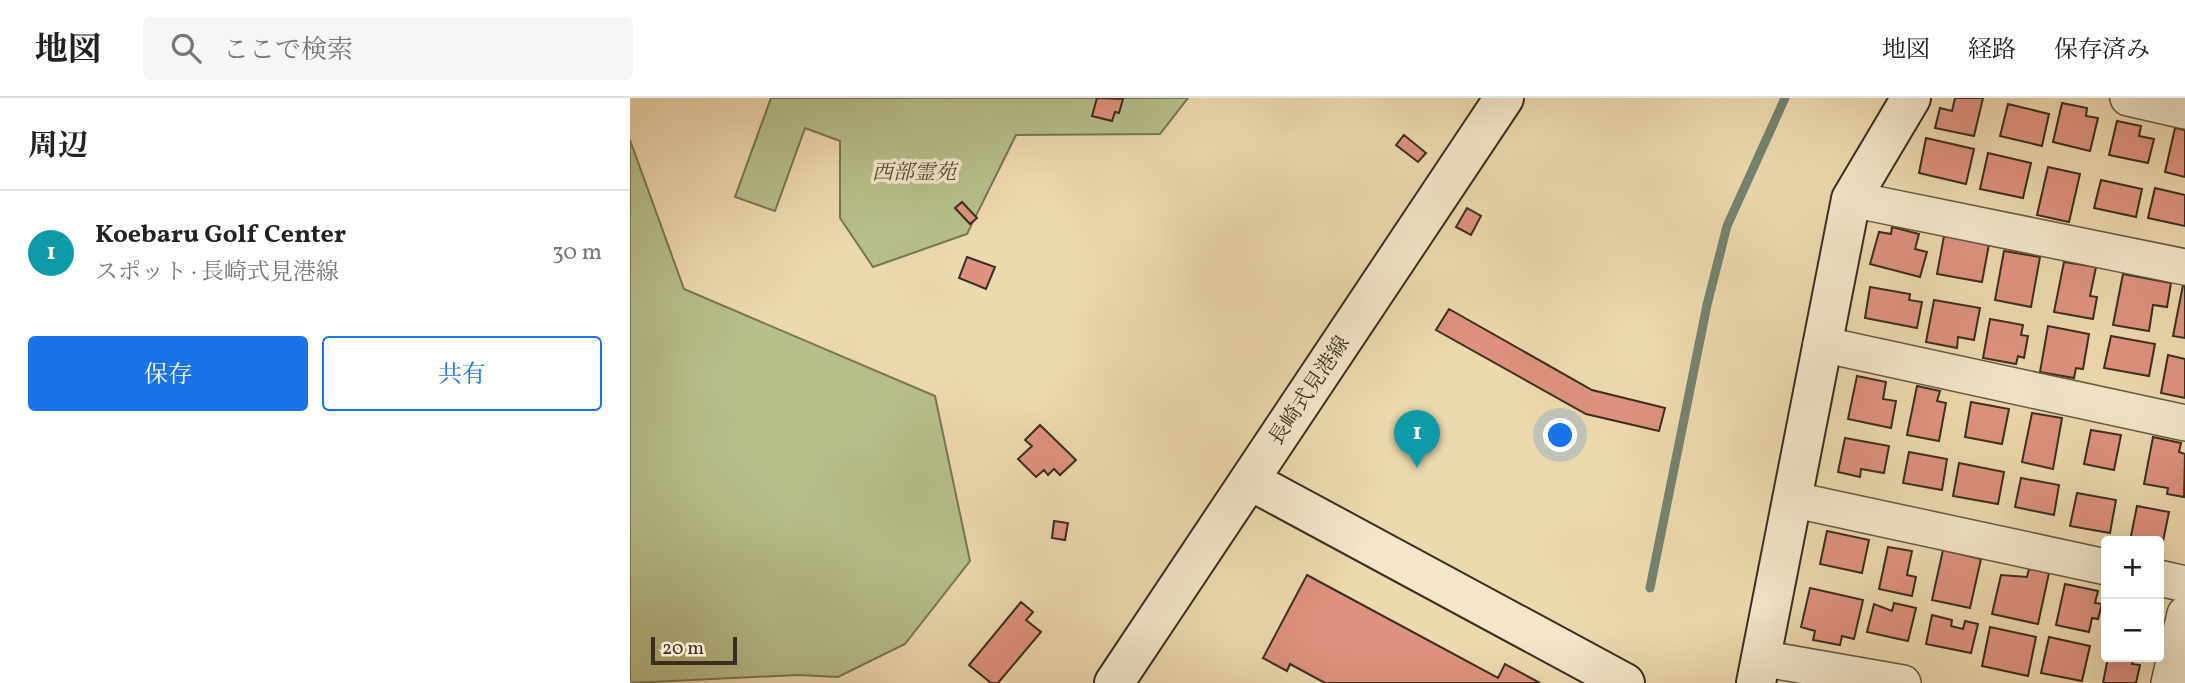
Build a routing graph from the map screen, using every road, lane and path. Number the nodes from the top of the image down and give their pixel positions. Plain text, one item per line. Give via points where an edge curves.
1 (1504, 98) edge
2 (1911, 98) edge
3 (2128, 98) edge
4 (2185, 111) edge
5 (1851, 199) junction
6 (2185, 267) edge
7 (1821, 344) junction
8 (2185, 423) edge
9 (1251, 481) junction
10 (1795, 500) junction
11 (2101, 566) edge
12 (2164, 579) edge
13 (2185, 584) edge
14 (2185, 614) edge
15 (1758, 670) edge
16 (1114, 683) edge
17 (1625, 683) edge
18 (1903, 683) edge
19 (2169, 683) edge

1 - 9 street, 長崎式見港線
2 - 5 street
3 - 4 street
5 - 6 street
5 - 7 street
7 - 8 street
7 - 10 street
9 - 16 street, 長崎式見港線
9 - 17 street
10 - 11 street
10 - 15 street
12 - 13 street
14 - 19 street
15 - 18 street

